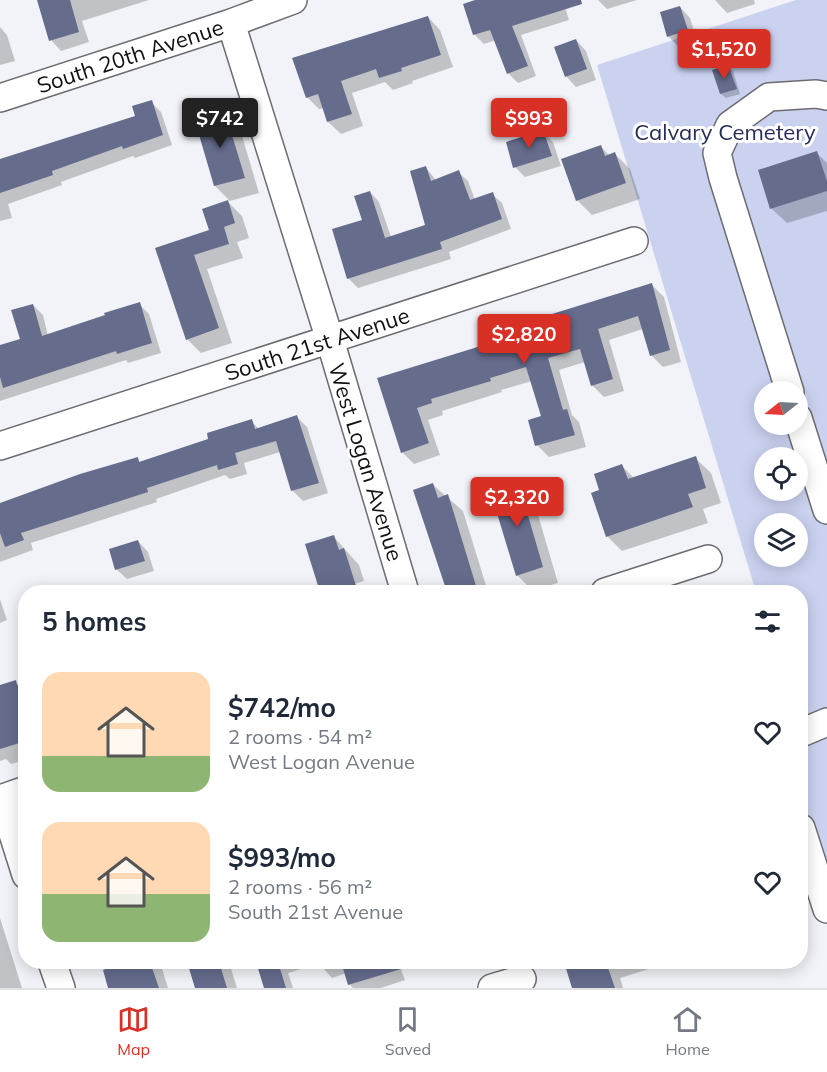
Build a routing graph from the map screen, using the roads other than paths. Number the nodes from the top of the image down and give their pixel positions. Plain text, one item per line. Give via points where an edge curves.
1 (293, 0) edge
2 (231, 23) junction
3 (827, 96) edge
4 (0, 98) edge
5 (634, 241) dead end
6 (330, 340) junction
7 (787, 381) edge
8 (803, 435) edge
9 (0, 446) edge
10 (827, 510) edge
11 (708, 559) dead end
12 (403, 585) edge
13 (627, 585) edge
14 (827, 722) edge
15 (808, 730) edge
16 (9, 796) edge
17 (18, 838) edge
18 (808, 850) edge
19 (827, 909) edge
20 (54, 969) edge
21 (521, 976) edge
22 (61, 988) edge
23 (492, 988) edge

1 - 2 street, South 20th Avenue
2 - 4 street, South 20th Avenue
2 - 6 street, West Logan Avenue
3 - 7 street via 769,97 730,125 717,153
5 - 6 street, South 21st Avenue
6 - 9 street, South 21st Avenue
6 - 12 street, West Logan Avenue
8 - 10 street
11 - 13 street
14 - 15 street
16 - 17 street
18 - 19 street
20 - 22 street
21 - 23 street

